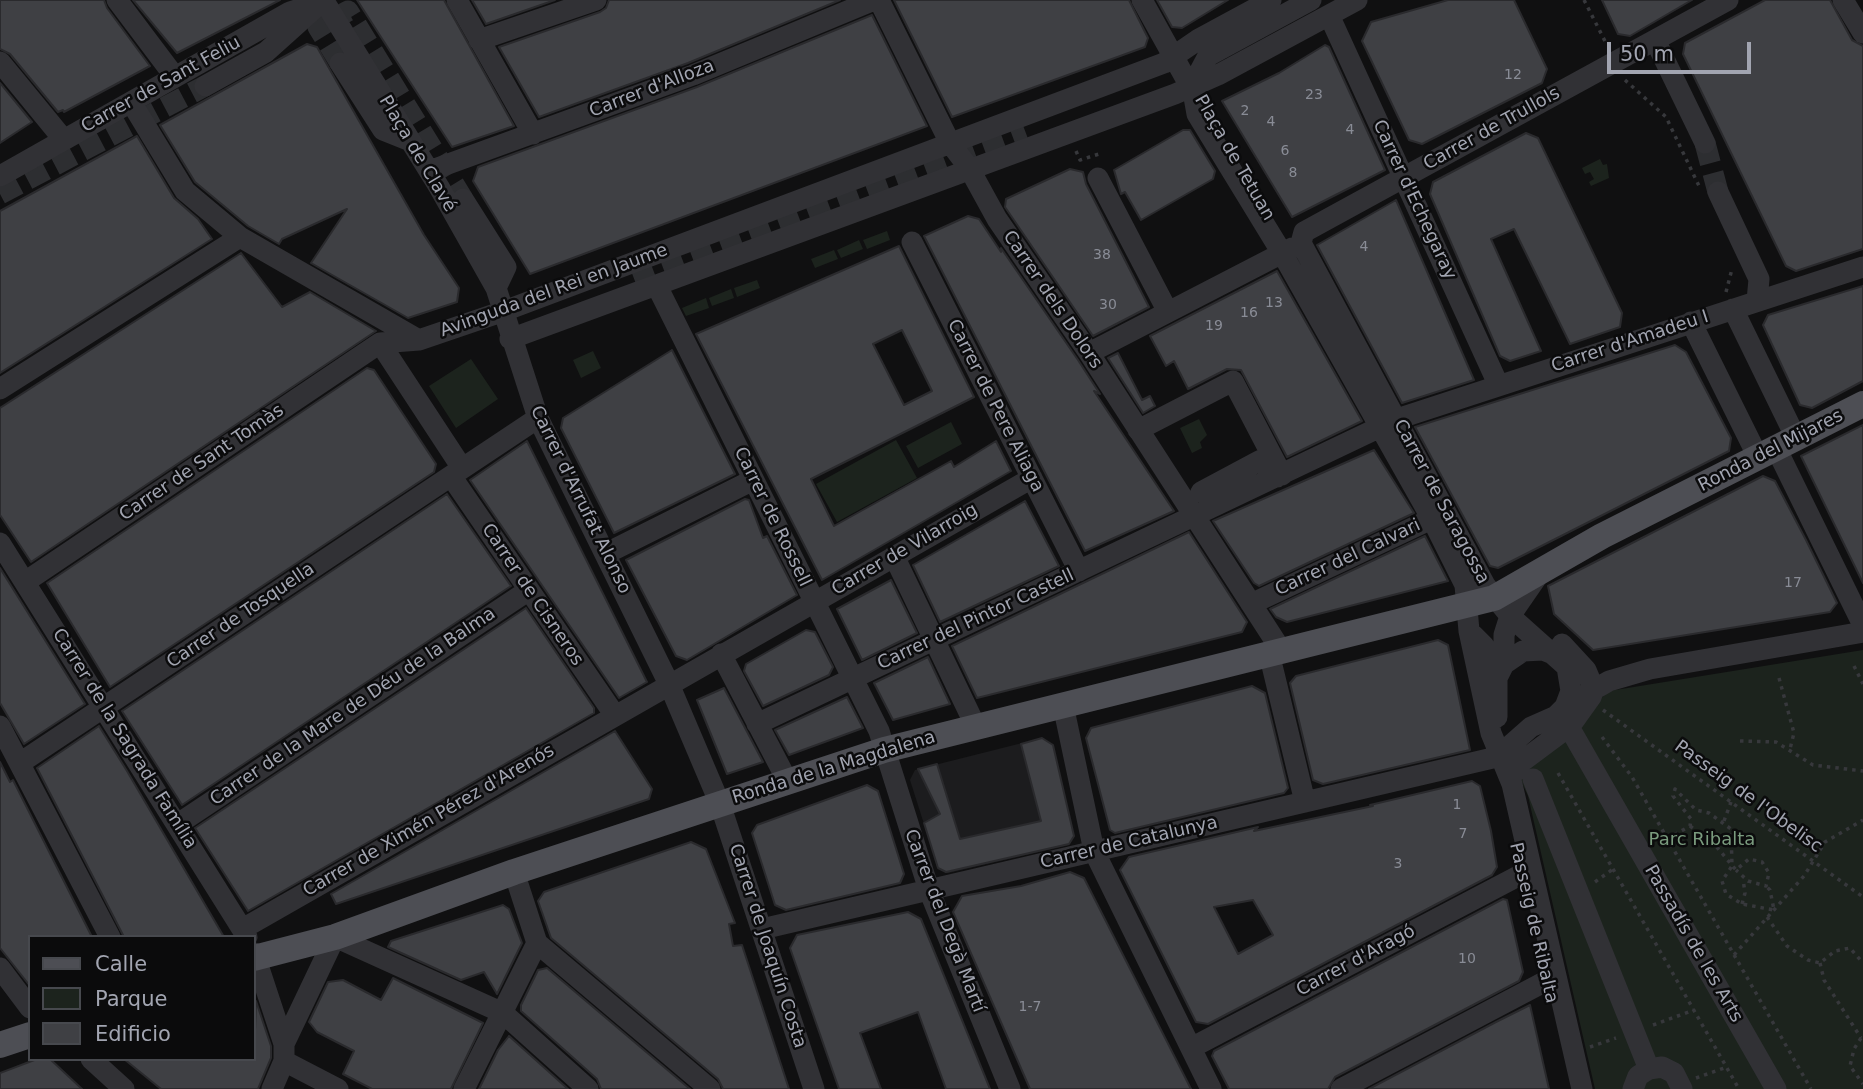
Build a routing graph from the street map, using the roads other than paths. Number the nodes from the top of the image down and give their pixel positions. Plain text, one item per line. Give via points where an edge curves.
1 (117, 0) edge
2 (323, 0) edge
3 (457, 0) edge
4 (596, 0) edge
5 (874, 0) edge
6 (879, 0) edge
7 (1142, 0) edge
8 (1271, 0) edge
9 (1311, 0) edge
10 (1357, 0) edge
11 (1728, 0) edge
12 (1843, 0) edge
13 (1329, 15) junction
14 (1236, 30) junction
15 (1863, 33) edge
16 (479, 40) junction
17 (1655, 40) junction
18 (1174, 55) junction
19 (1250, 58) junction
20 (0, 62) edge
21 (340, 63) tunnel mouth
22 (175, 77) junction
23 (1121, 79) junction
24 (205, 86) tunnel mouth
25 (1192, 86) junction
26 (1080, 94) junction
27 (131, 102) junction
28 (1130, 110) junction
29 (1091, 124) junction
30 (533, 134) junction
31 (64, 140) junction
32 (408, 140) junction
33 (950, 143) junction
34 (1705, 143) tunnel mouth
35 (969, 168) junction
36 (429, 171) junction
37 (0, 176) edge
38 (1404, 177) junction
39 (1098, 178) dead end
40 (1709, 190) tunnel mouth
41 (463, 199) tunnel mouth
42 (240, 237) junction
43 (912, 242) dead end
44 (1294, 245) junction
45 (1863, 267) edge
46 (642, 282) junction
47 (496, 288) junction
48 (554, 291) junction
49 (1757, 301) junction
50 (504, 310) junction
51 (1729, 310) junction
52 (1168, 312) junction
53 (1691, 322) junction
54 (510, 339) junction
55 (419, 340) junction
56 (380, 343) junction
57 (1089, 353) junction
58 (1498, 384) junction
59 (0, 389) edge
60 (1863, 404) edge
61 (538, 418) junction
62 (1388, 424) junction
63 (1138, 430) junction
64 (1777, 448) junction
65 (457, 472) junction
66 (1279, 476) junction
67 (1032, 478) junction
68 (1248, 478) dead end
69 (754, 480) junction
70 (1195, 506) junction
71 (1438, 516) junction
72 (0, 542) edge
73 (605, 554) junction
74 (894, 556) junction
75 (1544, 568) joint
76 (1079, 571) junction
77 (25, 582) junction
78 (529, 590) junction
79 (814, 601) junction
80 (1251, 604) junction
81 (1468, 604) junction
82 (1506, 607) junction
83 (1423, 614) junction
84 (1863, 625) edge
85 (1469, 631) junction
86 (1863, 632) edge
87 (934, 640) junction
88 (1275, 651) junction
89 (721, 654) junction
90 (1553, 654) junction
91 (1500, 676) junction
92 (853, 678) junction
93 (669, 684) junction
94 (1594, 689) junction
95 (1063, 705) junction
96 (104, 708) junction
97 (614, 714) junction
98 (1555, 722) junction
99 (757, 724) junction
100 (0, 726) edge
101 (976, 727) junction
102 (884, 750) junction
103 (1499, 753) junction
104 (20, 763) junction
105 (1510, 779) junction
106 (1533, 779) dead end
107 (788, 782) junction
108 (1305, 802) junction
109 (720, 804) junction
110 (178, 824) junction
111 (1094, 851) junction
112 (514, 872) junction
113 (1522, 874) junction
114 (929, 890) junction
115 (762, 929) junction
116 (109, 935) edge
117 (244, 935) edge
118 (335, 937) junction
119 (537, 943) junction
120 (256, 944) edge
121 (256, 946) edge
122 (256, 963) edge
123 (0, 968) edge
124 (1546, 981) junction
125 (28, 1005) edge
126 (503, 1013) junction
127 (28, 1036) edge
128 (0, 1045) edge
129 (1191, 1048) junction
130 (284, 1053) junction
131 (93, 1061) edge
132 (1649, 1069) junction
133 (1681, 1086) edge
134 (124, 1089) edge
135 (272, 1089) edge
136 (338, 1089) edge
137 (464, 1089) edge
138 (588, 1089) edge
139 (709, 1089) edge
140 (814, 1089) edge
141 (1010, 1089) edge
142 (1211, 1089) edge
143 (1341, 1089) edge
144 (1570, 1089) edge
145 (1582, 1089) edge
146 (1633, 1089) edge
147 (1776, 1089) edge

1 - 22 street
2 - 22 street, Carrer de Sant Feliu via 289,12
2 - 24 street via 266,52
2 - 32 street, Plaça de Clavé
3 - 16 street
4 - 16 street
5 - 30 street, Carrer d'Alloza
6 - 33 street
7 - 18 street, Plaça de Tetuan
8 - 14 street
9 - 14 street
10 - 13 street, Avinguda del Rei en Jaume
11 - 17 street, Carrer de Trullols
12 - 15 street
13 - 19 street, Avinguda del Rei en Jaume
13 - 38 street, Carrer d'Echegaray
14 - 18 street, Avinguda del Rei en Jaume
14 - 19 street
14 - 25 street via 1208,56
16 - 30 street
17 - 34 street
17 - 38 street, Carrer de Trullols
18 - 23 street, Avinguda del Rei en Jaume
18 - 25 street, Plaça de Tetuan
19 - 25 street, Avinguda del Rei en Jaume
20 - 31 street
21 - 32 street via 383,130
22 - 27 street, Carrer de Sant Feliu
23 - 26 street, Avinguda del Rei en Jaume
23 - 28 street via 1130,94
25 - 28 street, Avinguda del Rei en Jaume
25 - 44 street, Plaça de Tetuan via 1202,112
26 - 29 street via 1062,113 1025,132 1066,121
26 - 33 street, Avinguda del Rei en Jaume
27 - 31 street, Carrer de Sant Feliu
27 - 42 street via 185,191
28 - 29 street, Avinguda del Rei en Jaume
29 - 35 street, Avinguda del Rei en Jaume
30 - 36 street, Carrer d'Alloza
31 - 37 street, Carrer de Sant Feliu
32 - 36 street, Plaça de Clavé
33 - 35 street
33 - 48 street, Avinguda del Rei en Jaume
35 - 46 street, Avinguda del Rei en Jaume
35 - 57 street, Carrer dels Dolors via 997,219
36 - 47 street, Plaça de Clavé
38 - 44 street, Carrer de Trullols
38 - 58 street, Carrer d'Echegaray
39 - 52 street
40 - 49 street via 1759,279
41 - 47 street via 506,267
42 - 55 street
42 - 59 street
43 - 67 street, Carrer de Pere Aliaga
44 - 52 street
44 - 62 street, Carrer de Saragossa
45 - 49 street, Carrer d'Amadeu I
46 - 48 street via 583,295
46 - 54 street, Avinguda del Rei en Jaume via 563,321
46 - 69 street, Carrer de Rossell via 685,343
47 - 50 street, Plaça de Clavé
48 - 50 street, Avinguda del Rei en Jaume
49 - 51 street, Carrer d'Amadeu I
50 - 54 street, Carrer d'Arrufat Alonso
50 - 55 street, Avinguda del Rei en Jaume
51 - 53 street, Carrer d'Amadeu I
51 - 64 street
52 - 57 street
53 - 58 street, Carrer d'Amadeu I
53 - 64 street
54 - 61 street, Carrer d'Arrufat Alonso
55 - 56 street, Avinguda del Rei en Jaume
56 - 65 street
56 - 77 street, Carrer de Sant Tomàs
57 - 63 street, Carrer dels Dolors
58 - 62 street, Carrer d'Amadeu I
60 - 64 main road, Ronda del Mijares
61 - 65 street
61 - 73 street, Carrer d'Arrufat Alonso
62 - 66 street, Carrer d'Amadeu I
62 - 71 street, Carrer de Saragossa
63 - 66 street via 1233,382
63 - 70 street, Carrer dels Dolors
64 - 75 main road, Ronda del Mijares
64 - 84 street
65 - 78 street, Carrer de Cisneros
65 - 96 street, Carrer de Tosquella
66 - 70 street, Carrer d'Amadeu I
67 - 74 street, Carrer de Vilarroig
67 - 76 street, Carrer de Pere Aliaga
68 - 70 street
69 - 73 street
69 - 79 street, Carrer de Rossell
70 - 76 street, Carrer del Pintor Castell
70 - 80 street, Carrer dels Dolors
71 - 80 street, Carrer del Calvari
71 - 81 street, Carrer de Saragossa
71 - 82 street, Carrer de Saragossa
72 - 77 street, Carrer de la Sagrada Família
73 - 93 street, Carrer d'Arrufat Alonso
74 - 79 street, Carrer de Vilarroig
74 - 87 street
75 - 82 main road, Ronda de la Magdalena
76 - 87 street, Carrer del Pintor Castell
77 - 96 street, Carrer de la Sagrada Família
78 - 97 street, Carrer de Cisneros
78 - 110 street, Carrer de la Mare de Déu de la Balma
79 - 89 street, Carrer de Vilarroig
79 - 92 street, Carrer de Rossell
80 - 88 street, Carrer dels Dolors
81 - 82 main road, Ronda de la Magdalena
81 - 83 main road, Ronda de la Magdalena
81 - 85 street, Carrer de Saragossa
82 - 90 street
82 - 91 street
82 - 94 street via 1568,650 1586,670
83 - 85 street, Ronda de la Magdalena via 1456,622
83 - 88 main road, Ronda de la Magdalena
85 - 91 street
85 - 103 street, Carrer de Saragossa
86 - 94 street via 1650,669
87 - 92 street, Carrer del Pintor Castell
87 - 101 street
88 - 95 main road, Ronda de la Magdalena
88 - 108 street, Carrer dels Dolors
89 - 93 street, Carrer de Vilarroig
89 - 99 street
90 - 91 street via 1523,650
90 - 98 street via 1571,678 1569,699
91 - 98 street via 1500,701 1516,718
91 - 103 street
92 - 99 street, Carrer del Pintor Castell
92 - 102 street, Carrer de Rossell
93 - 97 street, Carrer de Ximén Pérez d'Arenós
93 - 109 street, Carrer d'Arrufat Alonso
94 - 98 street
95 - 101 main road, Ronda de la Magdalena
95 - 111 street
96 - 104 street, Carrer de Tosquella
96 - 110 street, Carrer de la Sagrada Família
97 - 120 street, Carrer de Ximén Pérez d'Arenós
98 - 103 street
98 - 105 street
98 - 147 street, Passadís de les Arts
99 - 107 street
100 - 104 street
101 - 102 main road, Ronda de la Magdalena
102 - 107 main road, Ronda de la Magdalena
102 - 114 street, Carrer del Degà Martí
103 - 105 street, Passeig de Ribalta
103 - 108 street, Carrer de Catalunya
103 - 113 street, Passeig de Ribalta
104 - 116 street
105 - 145 street, Passeig de Ribalta
106 - 132 street
107 - 109 main road, Ronda de la Magdalena
108 - 111 street, Carrer de Catalunya
109 - 112 main road, Ronda de la Magdalena
109 - 115 street, Carrer de Joaquín Costa
110 - 117 street, Carrer de la Sagrada Família
111 - 114 street, Carrer de Catalunya
111 - 129 street
112 - 118 main road, Ronda de la Magdalena
112 - 119 street
113 - 124 street, Passeig de Ribalta
113 - 129 street, Carrer d'Aragó
114 - 115 street, Carrer de Catalunya
114 - 141 street, Carrer del Degà Martí
115 - 140 street, Carrer de Joaquín Costa
118 - 121 main road, Ronda de la Magdalena
118 - 126 street
118 - 130 street
119 - 126 street
119 - 139 street
122 - 130 street
123 - 125 street
124 - 143 street
124 - 144 street, Passeig de Ribalta
126 - 137 street
126 - 138 street
127 - 128 main road
129 - 142 street
130 - 135 street
130 - 136 street
131 - 134 street
132 - 133 street via 1662,1067 1674,1073
132 - 146 street via 1638,1076

